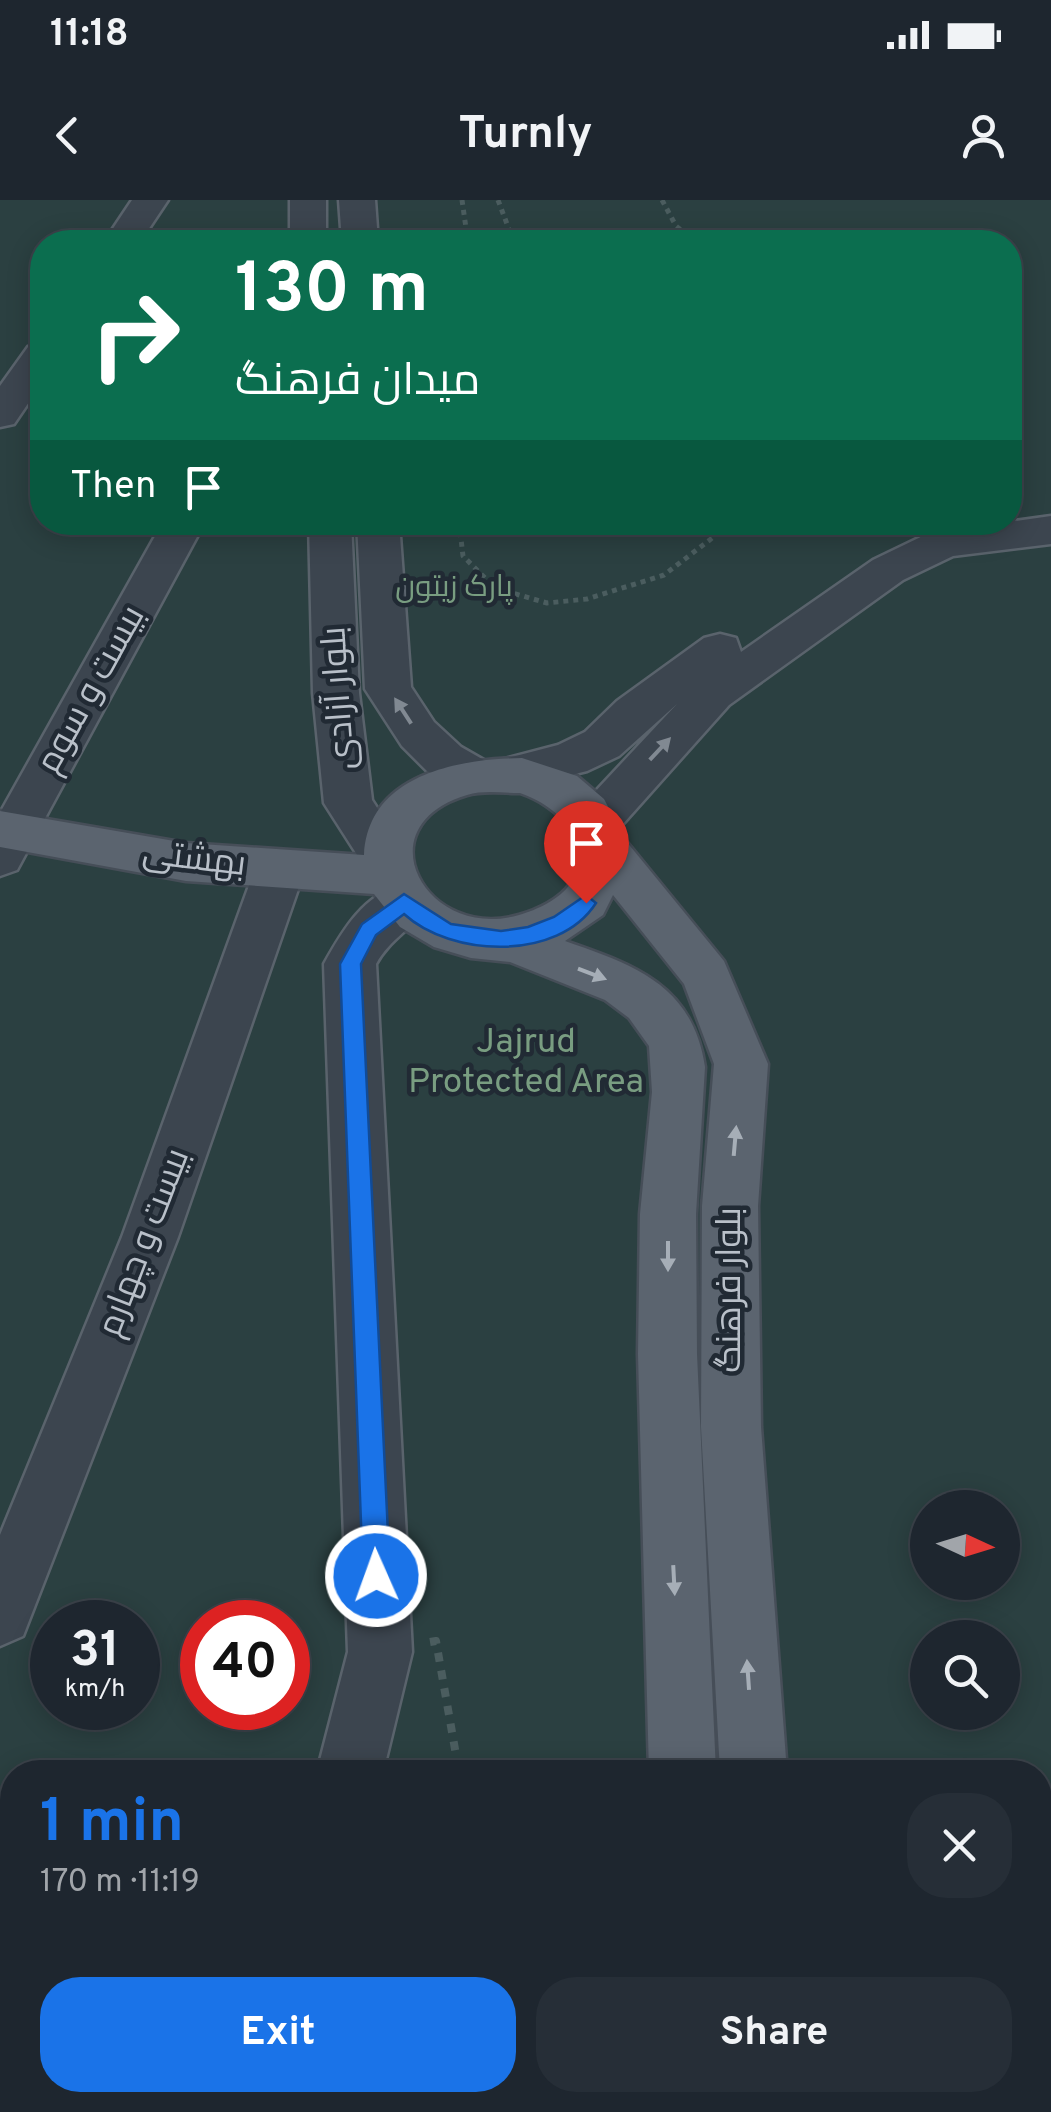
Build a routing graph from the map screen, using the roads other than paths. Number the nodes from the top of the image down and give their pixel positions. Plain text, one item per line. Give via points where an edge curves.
1 (150, 200) edge
2 (308, 200) edge
3 (358, 200) edge
4 (130, 230) edge
5 (308, 230) edge
6 (359, 230) edge
7 (30, 372) edge
8 (0, 415) edge
9 (1051, 502) edge
10 (1022, 505) edge
11 (1051, 530) edge
12 (1022, 534) edge
13 (177, 535) edge
14 (330, 535) edge
15 (379, 535) edge
16 (900, 535) edge
17 (1013, 535) edge
18 (490, 775) junction
19 (600, 836) junction
20 (5, 839) edge
21 (280, 869) junction
22 (393, 880) junction
23 (501, 940) junction
24 (0, 1614) edge
25 (353, 1760) edge
26 (682, 1760) edge
27 (753, 1760) edge

1 - 4 street
2 - 5 street
3 - 6 street
7 - 8 street
9 - 10 street
12 -> 11 street
13 - 20 street, بیست و سوم
14 - 22 street, بلوار آزادی via 348,802
18 -> 15 street, بلوار آزادی via 444,758 418,734 388,689
16 - 18 street via 822,573 602,744 570,759
19 -> 17 street via 714,694 888,570 944,544
18 - 19 main road via 539,780 568,794
18 - 22 main road via 428,792 410,806 392,833
19 - 23 main road via 601,879 586,903 561,923
27 -> 19 main road, بلوار فرهنگ via 731,1427 730,1206 741,1064 706,975
20 - 21 main road, بهشتی
21 - 22 main road, بهشتی
21 - 24 street, بیست و چهارم via 150,1237
22 - 23 main road via 422,918 472,938
22 - 25 street via 350,964 380,1652
23 -> 26 main road, بلوار فرهنگ via 631,989 671,1032 679,1076 668,1211 668,1427

